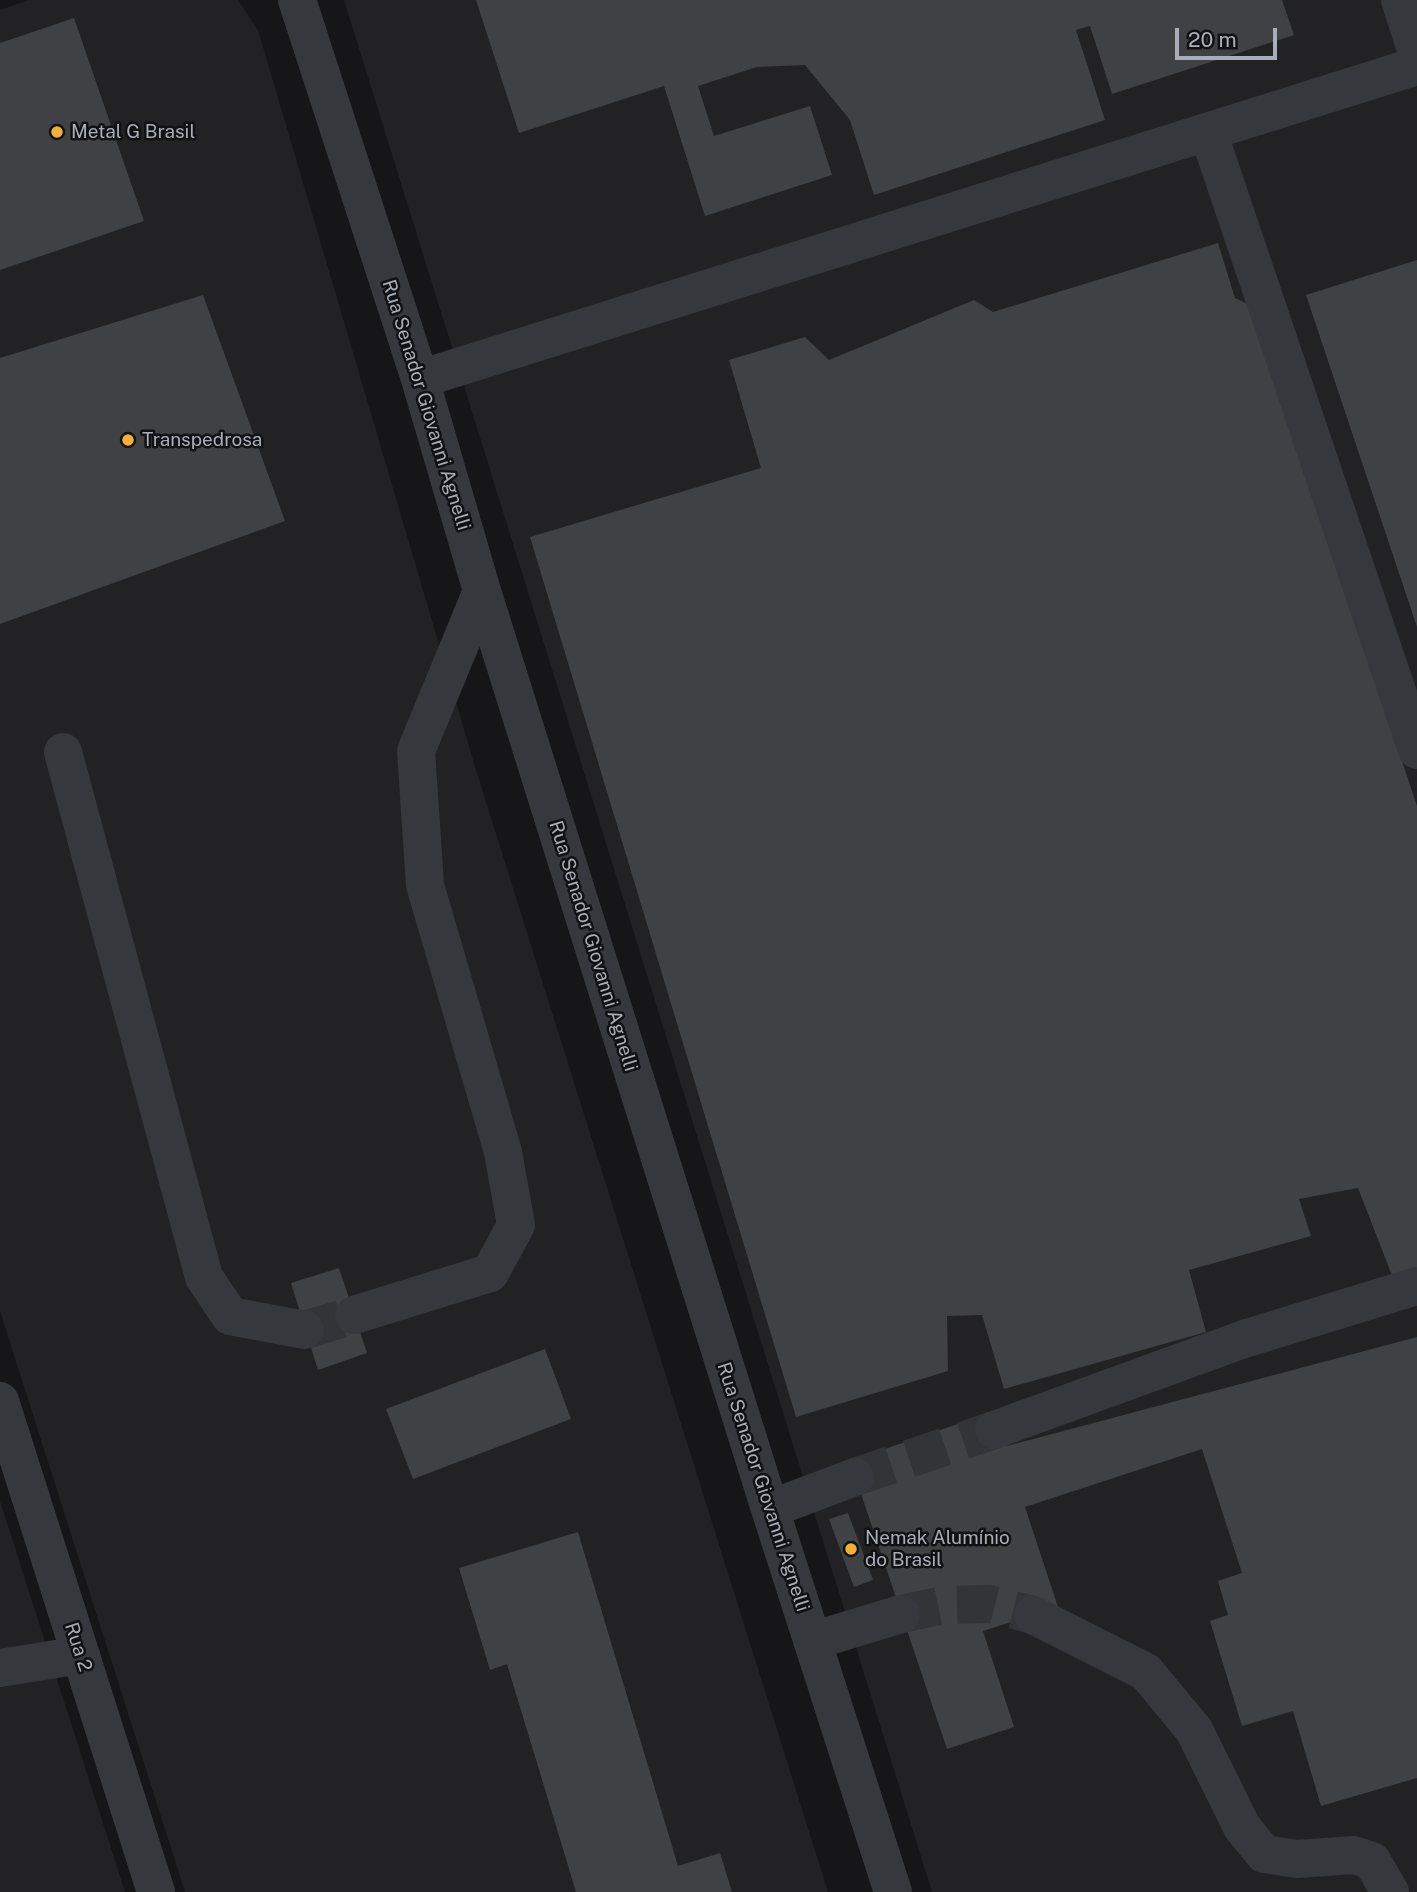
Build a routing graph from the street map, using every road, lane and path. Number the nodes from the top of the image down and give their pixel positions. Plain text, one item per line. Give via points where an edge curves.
1 (297, 0) edge
2 (1399, 0) edge
3 (1417, 53) edge
4 (1417, 66) edge
5 (1208, 132) junction
6 (420, 379) junction
7 (482, 592) junction
8 (1417, 750) edge
9 (63, 752) dead end
10 (1417, 1286) edge
11 (354, 1315) tunnel mouth
12 (304, 1330) tunnel mouth
13 (0, 1401) edge
14 (994, 1430) tunnel mouth
15 (855, 1477) tunnel mouth
16 (770, 1509) junction
17 (901, 1614) tunnel mouth
18 (1033, 1615) tunnel mouth
19 (812, 1641) junction
20 (81, 1655) junction
21 (0, 1668) edge
22 (156, 1892) edge
23 (892, 1892) edge
24 (1390, 1892) edge

1 - 6 street, Rua Senador Giovanni Agnelli
2 - 3 street
4 - 5 street
5 - 6 street
5 - 8 street
6 - 7 street, Rua Senador Giovanni Agnelli
7 - 11 street via 416,751 425,884 503,1152 516,1225 490,1273
7 - 16 street, Rua Senador Giovanni Agnelli
9 - 12 street via 204,1277 230,1316
10 - 14 street via 1244,1339
13 - 20 street, Rua 2
15 - 16 street
16 - 19 street, Rua Senador Giovanni Agnelli
17 - 19 street
18 - 24 street via 1146,1672 1194,1730 1242,1827 1264,1854 1297,1859 1354,1855 1372,1861
19 - 23 street, Rua Senador Giovanni Agnelli
20 - 21 street
20 - 22 street, Rua 2

